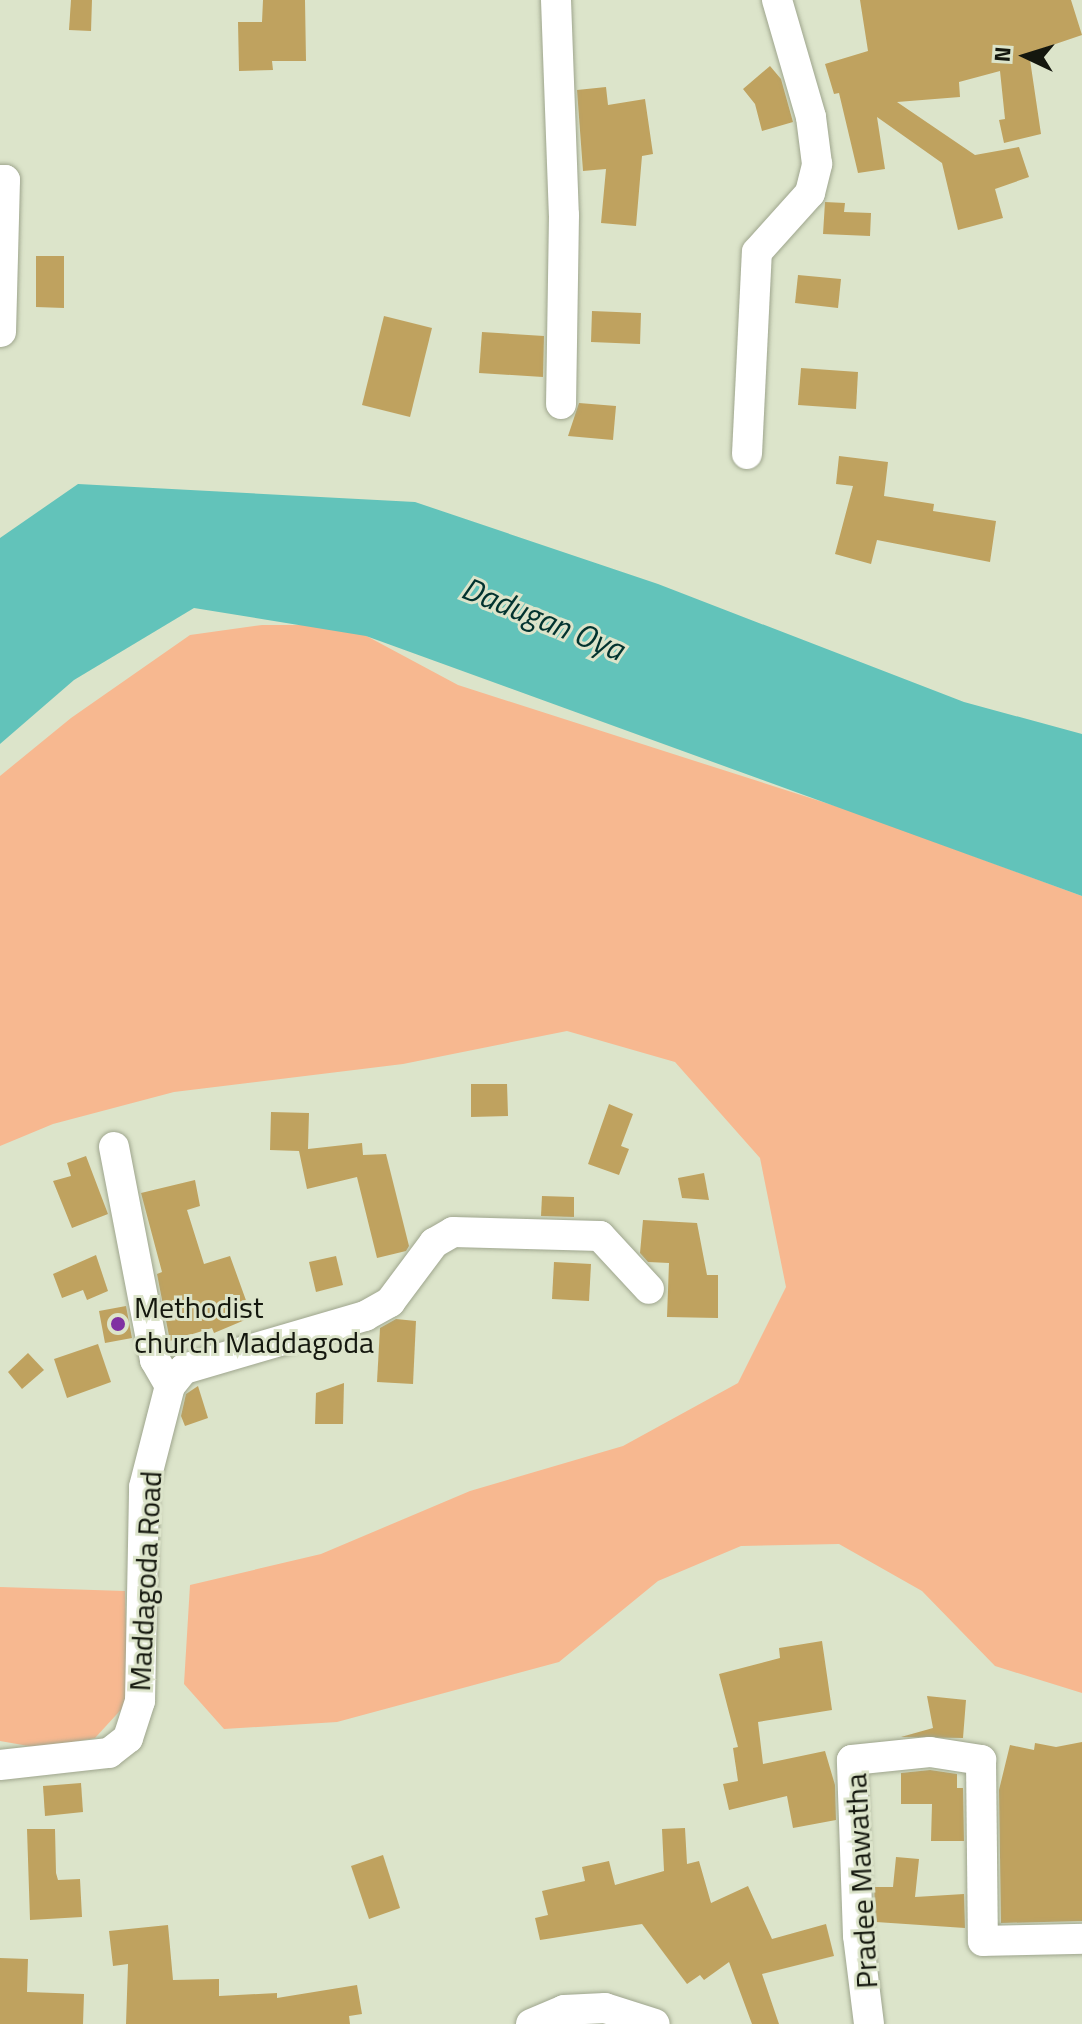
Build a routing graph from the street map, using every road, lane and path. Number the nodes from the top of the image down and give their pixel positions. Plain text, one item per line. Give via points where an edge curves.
1 (556, 0) edge
2 (777, 0) edge
3 (0, 180) edge
4 (1, 332) edge
5 (561, 404) dead end
6 (747, 454) dead end
7 (114, 1147) dead end
8 (649, 1289) dead end
9 (170, 1386) junction
10 (0, 1765) edge
11 (1082, 1939) edge
12 (531, 2024) edge
13 (655, 2024) edge
14 (869, 2024) edge

1 - 5 street via 564,215
2 - 6 street via 811,117 817,164 810,193 757,252
3 - 4 street via 5,180
7 - 9 street via 155,1360
8 - 9 street via 600,1236 453,1232 434,1243 390,1302 365,1316 184,1369
9 - 10 street, Maddagoda Road via 144,1487 140,1701 128,1738 109,1753
11 - 14 street, Pradee Mawatha via 983,1941 981,1760 930,1752 852,1760 858,1936
12 - 13 street via 564,2010 605,2008

